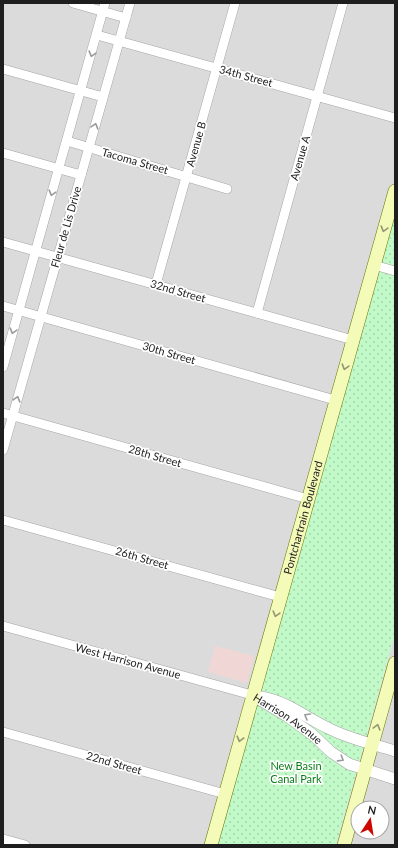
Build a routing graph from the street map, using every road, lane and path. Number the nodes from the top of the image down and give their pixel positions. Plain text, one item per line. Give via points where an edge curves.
1 (73, 3) edge
2 (130, 3) edge
3 (235, 3) edge
4 (344, 3) edge
5 (104, 7) edge
6 (126, 18) junction
7 (97, 35) junction
8 (119, 42) junction
9 (218, 68) junction
10 (3, 69) edge
11 (81, 91) junction
12 (318, 96) junction
13 (103, 97) junction
14 (395, 118) edge
15 (67, 141) junction
16 (89, 148) junction
17 (3, 153) edge
18 (59, 169) junction
19 (81, 175) junction
20 (187, 177) junction
21 (227, 188) dead end
22 (395, 191) edge
23 (3, 242) edge
24 (36, 251) junction
25 (58, 257) junction
26 (374, 265) junction
27 (395, 272) edge
28 (156, 284) junction
29 (3, 306) edge
30 (19, 310) junction
31 (257, 313) junction
32 (41, 316) junction
33 (352, 340) junction
34 (3, 368) edge
35 (335, 400) junction
36 (3, 413) edge
37 (13, 415) junction
38 (3, 450) edge
39 (308, 499) junction
40 (3, 520) edge
41 (280, 597) junction
42 (3, 626) edge
43 (395, 663) edge
44 (252, 695) junction
45 (3, 732) edge
46 (373, 744) junction
47 (395, 752) edge
48 (365, 770) junction
49 (395, 779) edge
50 (225, 794) junction
51 (3, 839) edge
52 (25, 845) edge
53 (211, 845) edge
54 (344, 845) edge

1 - 5 street
2 - 6 street, Fleur de Lis Drive
3 - 9 street, Avenue B
4 - 12 street, Avenue A
5 - 6 street
5 - 7 street, Fleur de Lis Drive
6 - 8 street, Fleur de Lis Drive
7 - 8 street, 34th Street
7 -> 11 street, Fleur de Lis Drive
8 - 9 street, 34th Street
8 - 13 street, Fleur de Lis Drive
9 - 12 street, 34th Street
9 - 20 street, Avenue B
10 - 11 street
11 - 13 street
11 - 15 street, Fleur de Lis Drive
12 - 14 street, 34th Street
12 - 31 street, Avenue A
16 -> 13 street, Fleur de Lis Drive
15 - 16 street, Tacoma Street
15 - 18 street, Fleur de Lis Drive
16 - 19 street, Fleur de Lis Drive
16 - 20 street, Tacoma Street
17 - 18 street
18 - 19 street
18 -> 24 street, Fleur de Lis Drive
19 - 25 street, Fleur de Lis Drive
20 - 21 street, Tacoma Street
20 - 28 street, Avenue B
22 -> 26 main road, Pontchartrain Boulevard
23 - 24 street, 32nd Street
24 - 25 street, 32nd Street
24 - 30 street, Fleur de Lis Drive
25 - 28 street, 32nd Street
25 - 32 street, Fleur de Lis Drive
26 - 27 street
26 - 33 main road, Pontchartrain Boulevard
28 - 31 street, 32nd Street
29 - 30 street, 30th Street
30 - 32 street, 30th Street
30 -> 34 street, Fleur de Lis Drive
31 - 33 street, 32nd Street
32 - 35 street, 30th Street
37 -> 32 street, Fleur de Lis Drive
33 -> 35 main road, Pontchartrain Boulevard
35 - 39 main road, Pontchartrain Boulevard
36 - 37 street, 28th Street
37 - 38 street, Fleur de Lis Drive
37 - 39 street, 28th Street
39 - 41 main road, Pontchartrain Boulevard
40 - 41 street, 26th Street
41 -> 44 main road, Pontchartrain Boulevard
42 - 44 street, West Harrison Avenue
46 -> 43 main road
46 -> 44 street, Harrison Avenue via 327,728 290,706
44 -> 48 street, Harrison Avenue via 287,716 349,764
44 -> 50 main road, Pontchartrain Boulevard
45 - 50 street, 22nd Street
46 - 47 street, Harrison Avenue
46 - 48 main road
48 - 49 street, Harrison Avenue
48 - 54 main road
50 - 53 main road, Pontchartrain Boulevard
51 - 52 street

